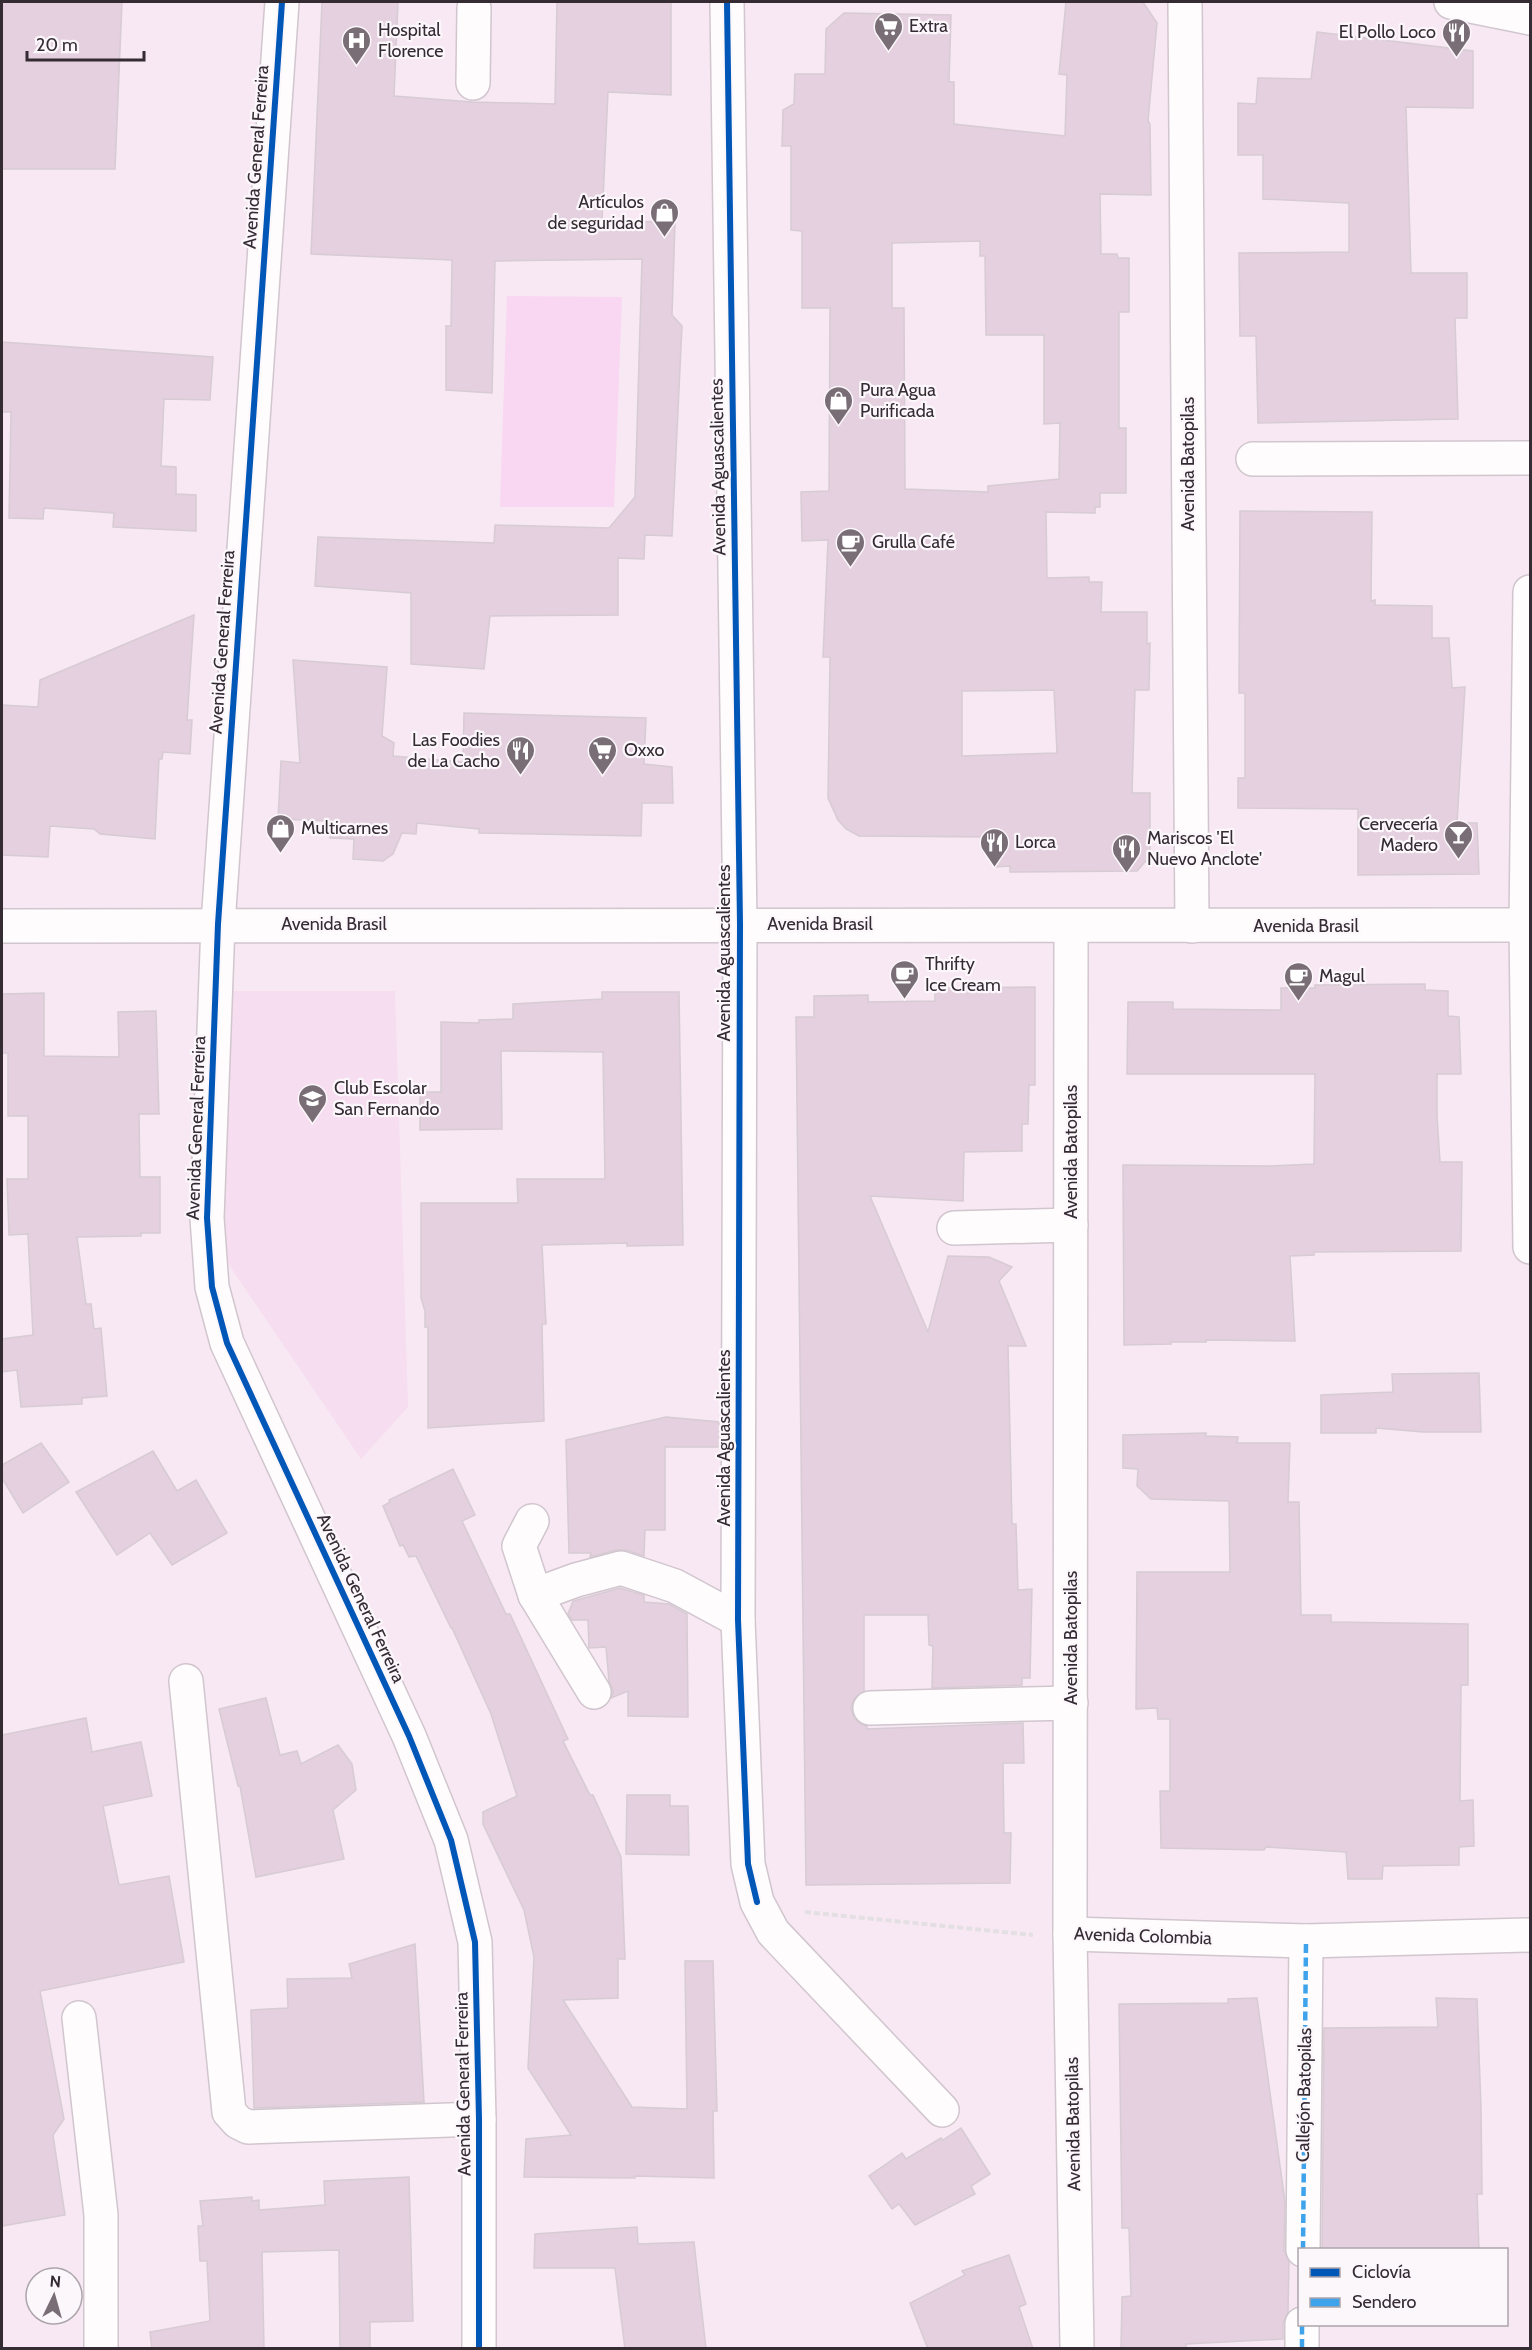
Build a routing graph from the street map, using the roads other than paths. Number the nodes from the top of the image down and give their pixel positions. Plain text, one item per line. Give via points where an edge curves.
1 (282, 2) edge
2 (727, 2) edge
3 (1185, 2) edge
4 (1452, 2) edge
5 (474, 8) dead end
6 (1530, 18) edge
7 (473, 83) dead end
8 (1530, 458) edge
9 (1253, 459) dead end
10 (1530, 592) edge
11 (218, 924) junction
12 (740, 924) junction
13 (1528, 925) edge
14 (2, 926) edge
15 (1192, 926) junction
16 (1071, 927) junction
17 (1071, 1225) junction
18 (954, 1228) dead end
19 (1530, 1247) edge
20 (532, 1521) dead end
21 (535, 1595) junction
22 (738, 1620) junction
23 (186, 1682) dead end
24 (594, 1692) dead end
25 (1071, 1703) junction
26 (870, 1708) dead end
27 (1070, 1934) junction
28 (1530, 1935) edge
29 (1306, 1941) junction
30 (79, 2018) dead end
31 (942, 2110) dead end
32 (479, 2119) junction
33 (1303, 2248) edge
34 (1302, 2326) edge
35 (101, 2349) edge
36 (479, 2349) edge
37 (1077, 2349) edge
38 (1302, 2349) edge

1 - 11 street, Avenida General Ferreira
2 - 12 street, Avenida Aguascalientes
3 - 15 street, Avenida Batopilas
4 - 6 street
5 - 7 street
8 - 9 street
10 - 13 street
11 - 12 street, Avenida Brasil
11 - 14 street, Avenida Brasil
11 - 32 street, Avenida General Ferreira via 207,1218 213,1287 227,1343 409,1736 451,1840 475,1942
12 - 16 street, Avenida Brasil
12 - 22 street, Avenida Aguascalientes
13 - 15 street, Avenida Brasil
13 - 19 street
15 - 16 street, Avenida Brasil
16 - 17 street, Avenida Batopilas
17 - 18 street
17 - 25 street, Avenida Batopilas
20 - 21 street via 519,1546
21 - 22 street via 621,1568 675,1586
21 - 24 street
22 - 31 street, Avenida Aguascalientes via 748,1864 757,1902 773,1932
23 - 32 street via 229,2112 248,2127
25 - 26 street
25 - 27 street, Avenida Batopilas
27 - 29 street, Avenida Colombia
27 - 37 street, Avenida Batopilas
28 - 29 street, Avenida Colombia
29 - 33 street, Callejón Batopilas
30 - 35 street via 101,2215
32 - 36 street, Avenida General Ferreira
34 - 38 street

